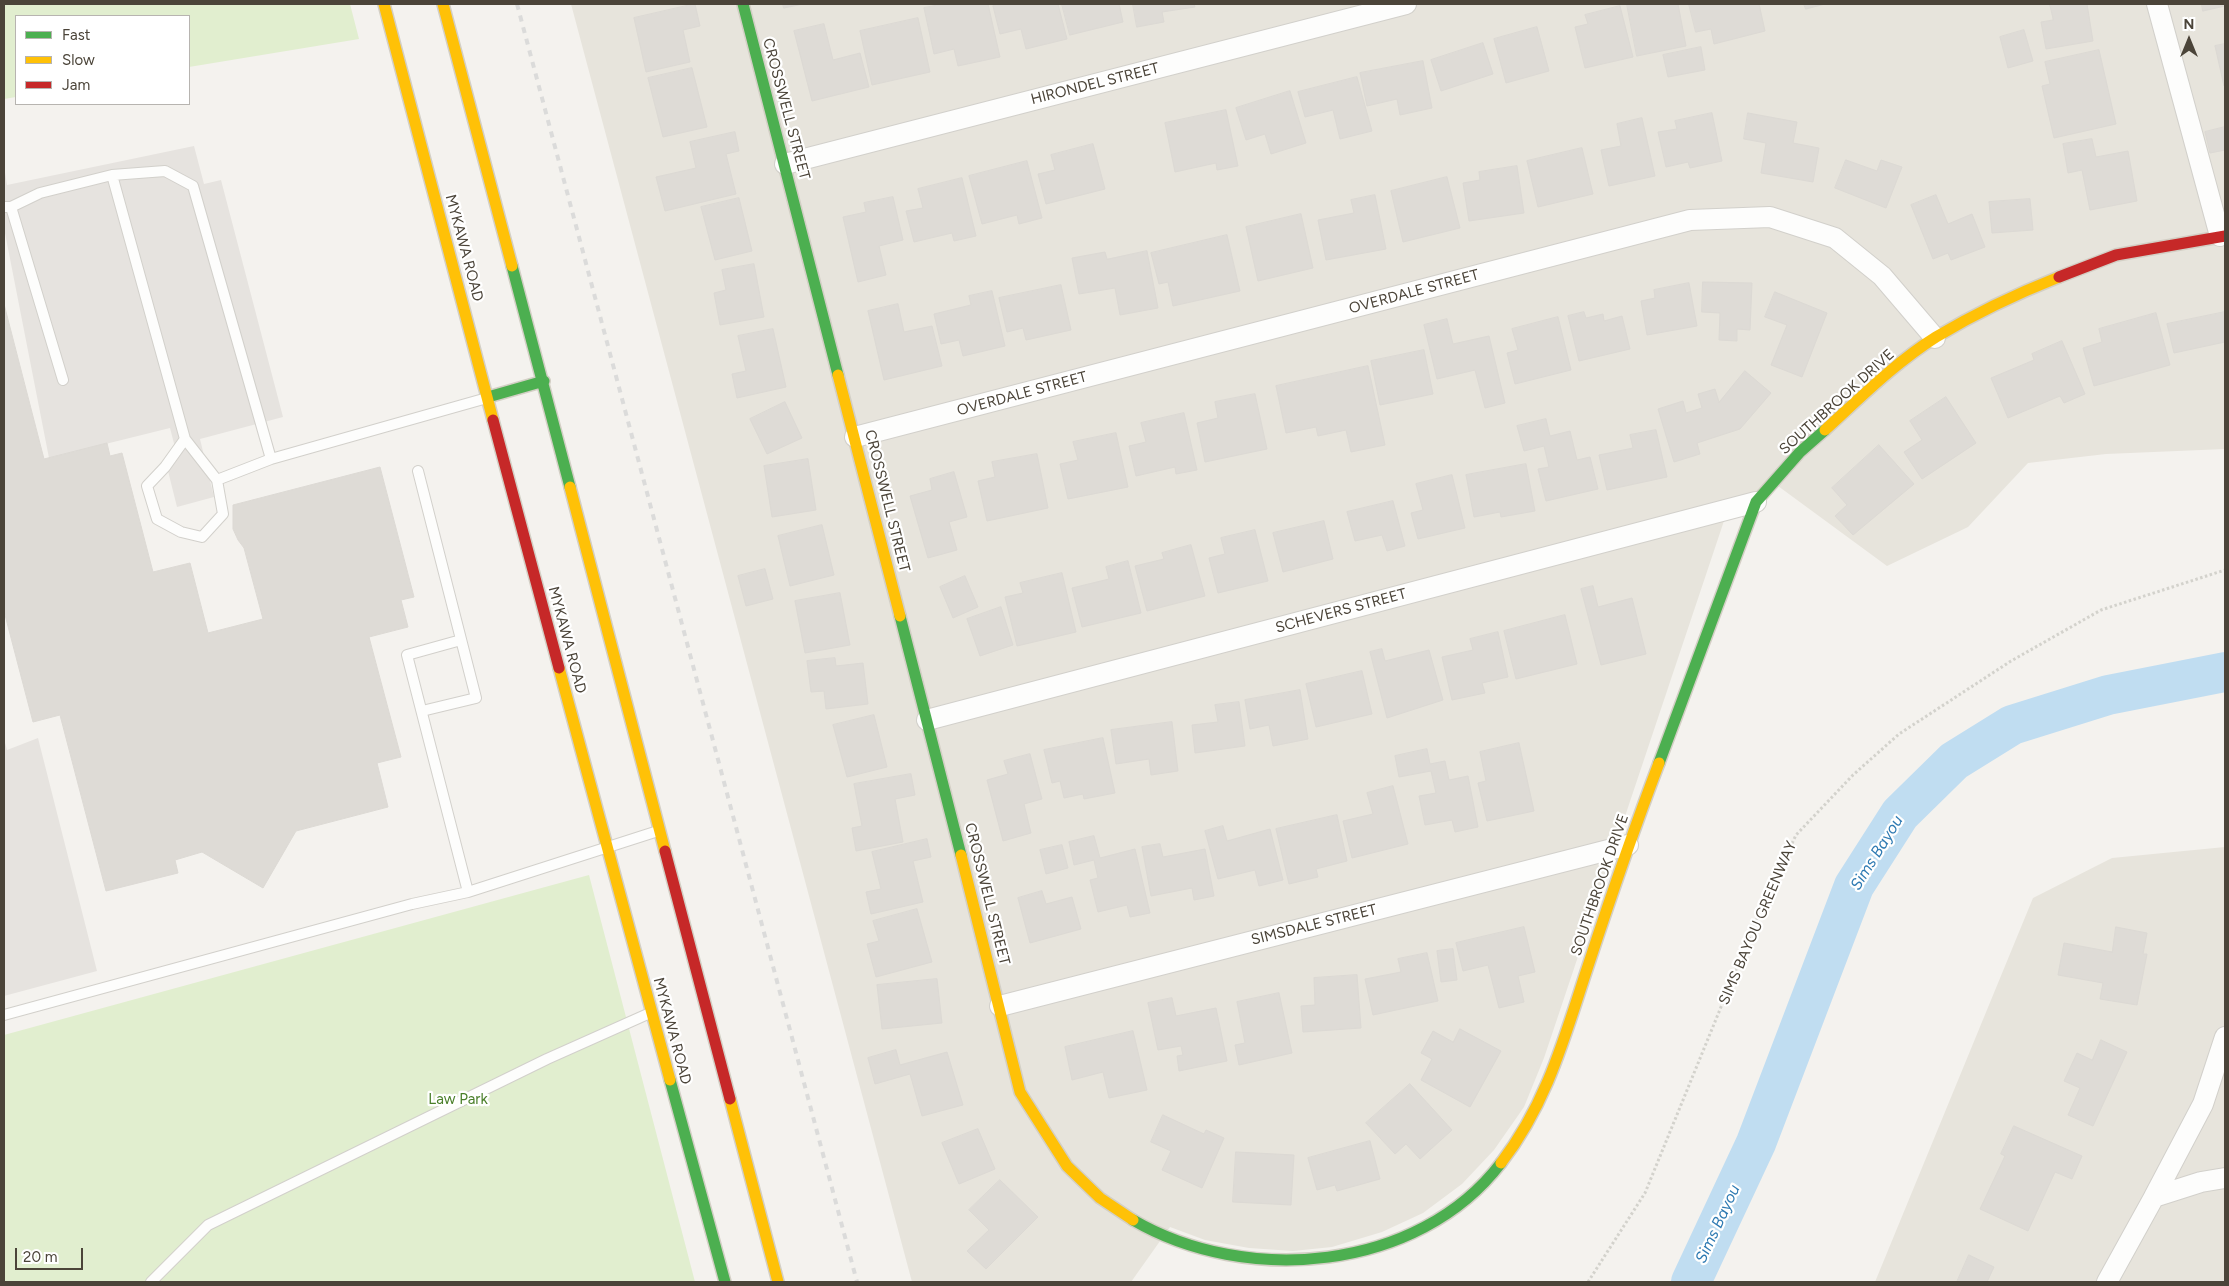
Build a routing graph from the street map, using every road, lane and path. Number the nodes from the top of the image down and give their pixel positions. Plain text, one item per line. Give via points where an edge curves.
1 (384, 4) edge
2 (443, 4) edge
3 (743, 4) edge
4 (1406, 4) edge
5 (2157, 4) edge
6 (785, 164) junction
7 (112, 175) junction
8 (8, 207) edge
9 (2222, 236) edge
10 (1935, 338) junction
11 (63, 380) dead end
12 (544, 381) junction
13 (488, 398) junction
14 (856, 437) junction
15 (185, 439) junction
16 (272, 459) junction
17 (418, 471) dead end
18 (217, 480) junction
19 (1756, 502) junction
20 (2225, 570) edge
21 (461, 640) junction
22 (422, 711) junction
23 (927, 720) junction
24 (659, 831) junction
25 (1628, 845) junction
26 (606, 848) junction
27 (468, 892) junction
28 (1000, 1006) junction
29 (651, 1013) junction
30 (4, 1015) edge
31 (2225, 1037) edge
32 (2225, 1178) edge
33 (2154, 1197) junction
34 (151, 1282) edge
35 (725, 1282) edge
36 (778, 1282) edge
37 (1588, 1282) edge
38 (2107, 1282) edge

1 - 13 street, MYKAWA ROAD
2 - 12 street
3 - 6 street, CROSSWELL STREET
4 - 6 street, HIRONDEL STREET
5 - 9 street
6 - 14 street, CROSSWELL STREET
7 - 8 lane via 40,193
7 - 15 lane
7 - 16 lane via 165,171 193,186
8 - 11 lane
9 - 10 street, SOUTHBROOK DRIVE via 2116,255 2010,296
10 - 14 street, OVERDALE STREET via 1882,276 1835,238 1770,217 1690,220
10 - 19 street, SOUTHBROOK DRIVE via 1876,383 1800,452
12 - 13 street
12 - 24 street via 572,501
13 - 16 lane
13 - 26 street, MYKAWA ROAD
14 - 23 street, CROSSWELL STREET
15 - 18 lane
15 - 18 lane via 148,486 157,519 181,532 202,537 223,514
16 - 18 lane
17 - 21 lane
19 - 23 street, SCHEVERS STREET
19 - 25 street, SOUTHBROOK DRIVE
20 - 37 path, SIMS BAYOU GREENWAY via 2100,610 2011,661 1899,734 1853,775 1796,834 1759,914 1645,1193
21 - 22 lane via 407,655
21 - 22 lane via 476,698
22 - 27 lane
23 - 28 street, CROSSWELL STREET
24 - 26 lane
24 - 36 street
25 - 28 street, SIMSDALE STREET
25 - 28 street, SOUTHBROOK DRIVE via 1550,1083 1521,1137 1484,1184 1443,1217 1395,1243 1332,1261 1268,1264 1204,1252 1146,1229 1100,1198 1067,1166 1020,1092
26 - 27 lane
26 - 29 street, MYKAWA ROAD
27 - 30 lane via 412,904
29 - 34 lane via 546,1059 208,1225
29 - 35 street, MYKAWA ROAD
31 - 33 street via 2203,1104
32 - 33 street
33 - 38 street

